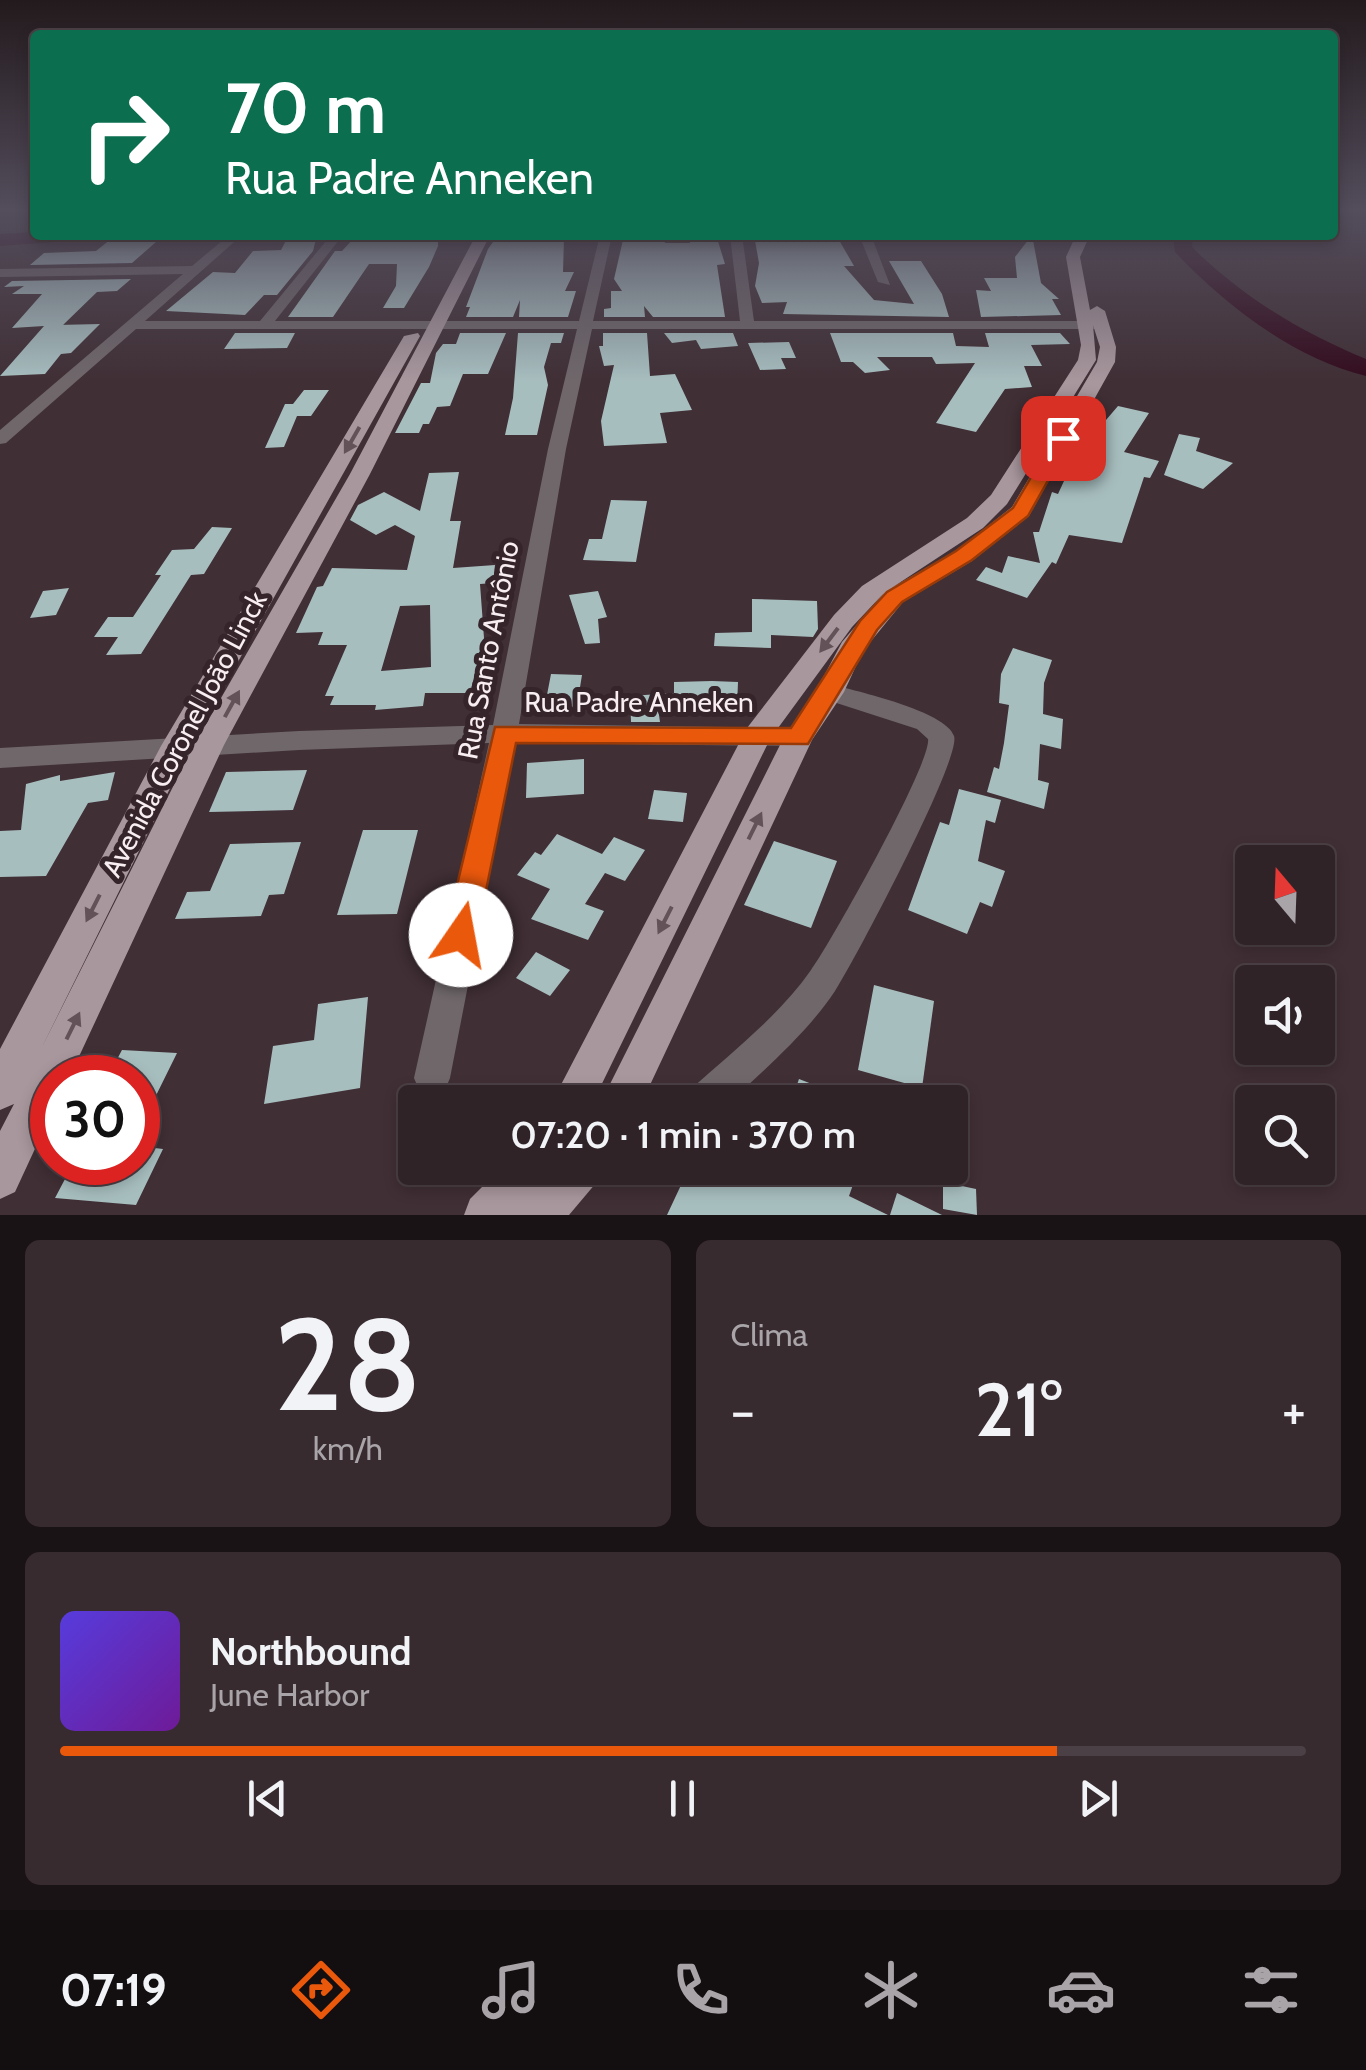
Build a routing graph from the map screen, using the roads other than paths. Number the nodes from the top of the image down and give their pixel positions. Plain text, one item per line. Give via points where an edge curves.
1 (195, 268) edge
2 (311, 268) edge
3 (452, 268) edge
4 (463, 268) edge
5 (598, 268) edge
6 (740, 268) edge
7 (879, 268) edge
8 (1075, 268) edge
9 (1089, 268) edge
10 (192, 270) junction
11 (0, 272) edge
12 (885, 282) dead end
13 (747, 323) junction
14 (265, 324) junction
15 (585, 324) junction
16 (133, 325) junction
17 (427, 325) junction
18 (1092, 325) junction
19 (1066, 411) junction
20 (0, 439) edge
21 (830, 692) junction
22 (504, 734) junction
23 (757, 735) junction
24 (799, 737) junction
25 (209, 745) junction
26 (176, 746) junction
27 (0, 758) edge
28 (432, 1078) dead end
29 (581, 1085) edge
30 (630, 1085) edge
31 (722, 1085) edge
32 (0, 1090) edge
33 (11, 1132) edge
34 (0, 1177) edge
35 (515, 1185) edge
36 (566, 1185) edge
37 (486, 1215) edge
38 (540, 1215) edge

1 - 10 street
2 - 14 street
3 - 17 main road
4 - 17 main road
5 - 15 street, Rua Santo Antônio
6 - 13 street
7 - 12 street
8 - 18 main road
9 - 18 main road
10 - 11 street
10 - 16 street
13 - 15 street
13 - 18 street
14 - 16 street
14 - 17 street
15 - 17 street
15 - 22 street, Rua Santo Antônio
16 - 20 street
25 -> 17 main road, Avenida Coronel João Linck via 360,474
17 -> 26 main road, Avenida Coronel João Linck
18 - 19 main road via 1088,360
19 - 21 main road via 1020,512 894,597 851,648
19 -> 23 main road via 975,523 871,591
21 - 24 main road
21 - 31 street via 926,722 941,735 943,748 823,981
22 - 23 street, Rua Padre Anneken
22 - 25 street, Rua Padre Anneken
22 - 28 street, Rua Santo Antônio
23 - 24 street, Rua Padre Anneken
23 -> 29 main road
30 -> 24 main road
25 - 26 street, Rua Padre Anneken
33 -> 25 main road, Avenida Coronel João Linck
26 - 27 street, Rua Padre Anneken
26 -> 32 main road, Avenida Coronel João Linck
33 - 34 main road, Avenida Coronel João Linck
35 - 37 main road
36 - 38 main road

